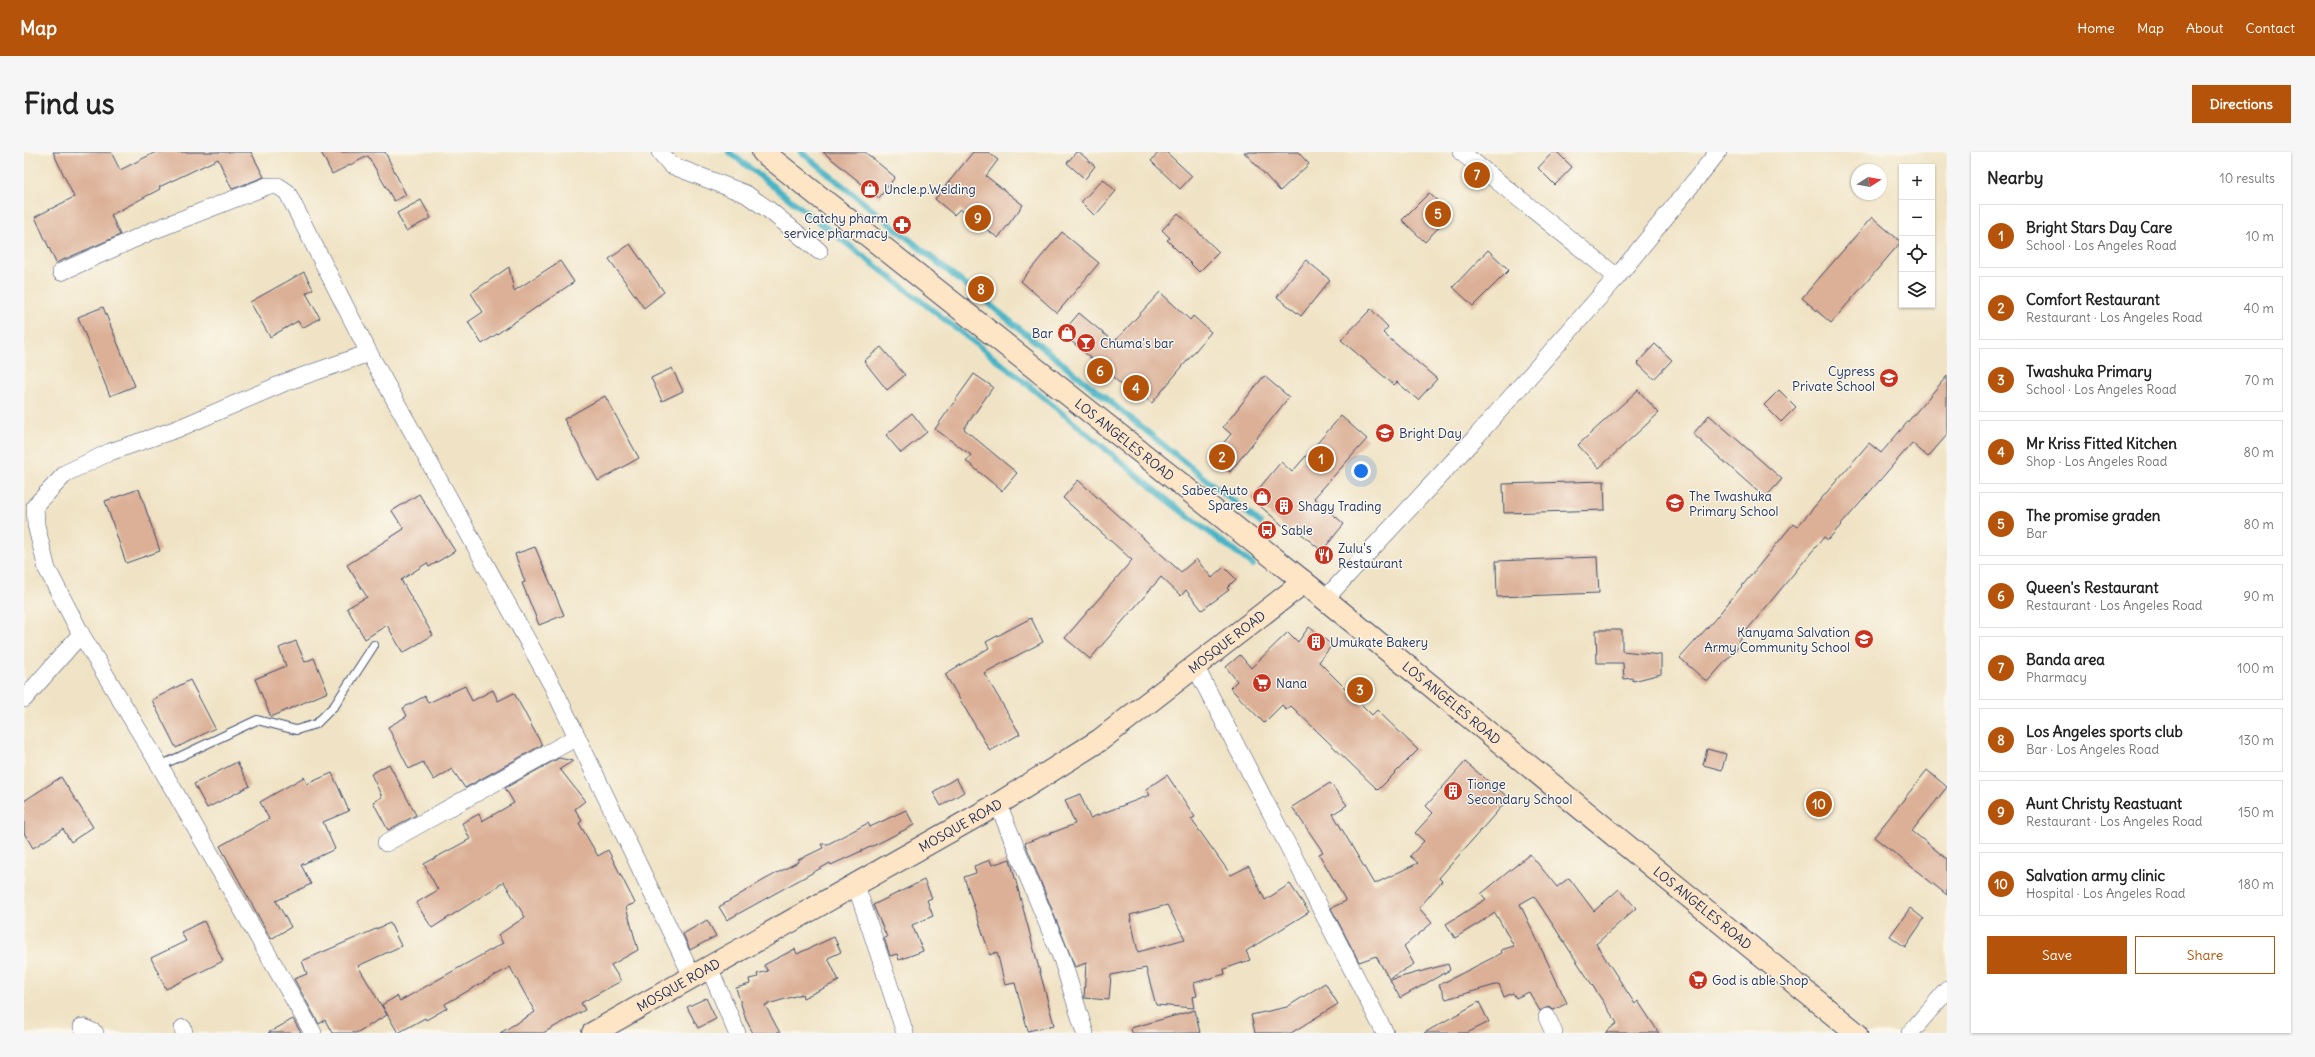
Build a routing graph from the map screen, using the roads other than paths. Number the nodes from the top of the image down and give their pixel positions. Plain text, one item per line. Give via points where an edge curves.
1 (660, 152) edge
2 (763, 152) edge
3 (1461, 152) edge
4 (1718, 152) edge
5 (819, 251) dead end
6 (61, 272) dead end
7 (1617, 277) junction
8 (369, 353) junction
9 (1304, 582) junction
10 (1325, 599) junction
11 (81, 634) junction
12 (374, 645) dead end
13 (1195, 666) junction
14 (24, 699) edge
15 (578, 737) junction
16 (160, 766) junction
17 (998, 804) junction
18 (386, 843) dead end
19 (856, 884) junction
20 (700, 972) junction
21 (1947, 990) edge
22 (1547, 1017) dead end
23 (313, 1033) edge
24 (593, 1033) edge
25 (737, 1033) edge
26 (905, 1033) edge
27 (1085, 1033) edge
28 (1385, 1033) edge
29 (1554, 1033) edge
30 (1856, 1033) edge
31 (1910, 1033) edge

1 - 5 street via 672,165 746,194
2 - 9 main road, LOS ANGELES ROAD
3 - 7 street
4 - 7 street
6 - 8 street via 152,231 267,186 278,186 287,192
7 - 10 street via 1474,439
8 - 11 street via 286,382 177,429 110,452 66,473 35,506 36,525 47,569
8 - 15 street
9 - 10 main road, LOS ANGELES ROAD
9 - 13 main road, MOSQUE ROAD
10 - 30 main road, LOS ANGELES ROAD
11 - 14 street
11 - 16 street
12 - 16 lane via 336,705 316,724 296,730 257,720
13 - 17 main road, MOSQUE ROAD via 1100,740
13 - 28 street
15 - 18 street
15 - 20 street
16 - 23 street
17 - 19 main road, MOSQUE ROAD
17 - 27 street via 1062,959
19 - 20 main road, MOSQUE ROAD
19 - 26 street
20 - 24 main road, MOSQUE ROAD
20 - 25 street
21 - 31 street
22 - 29 street

